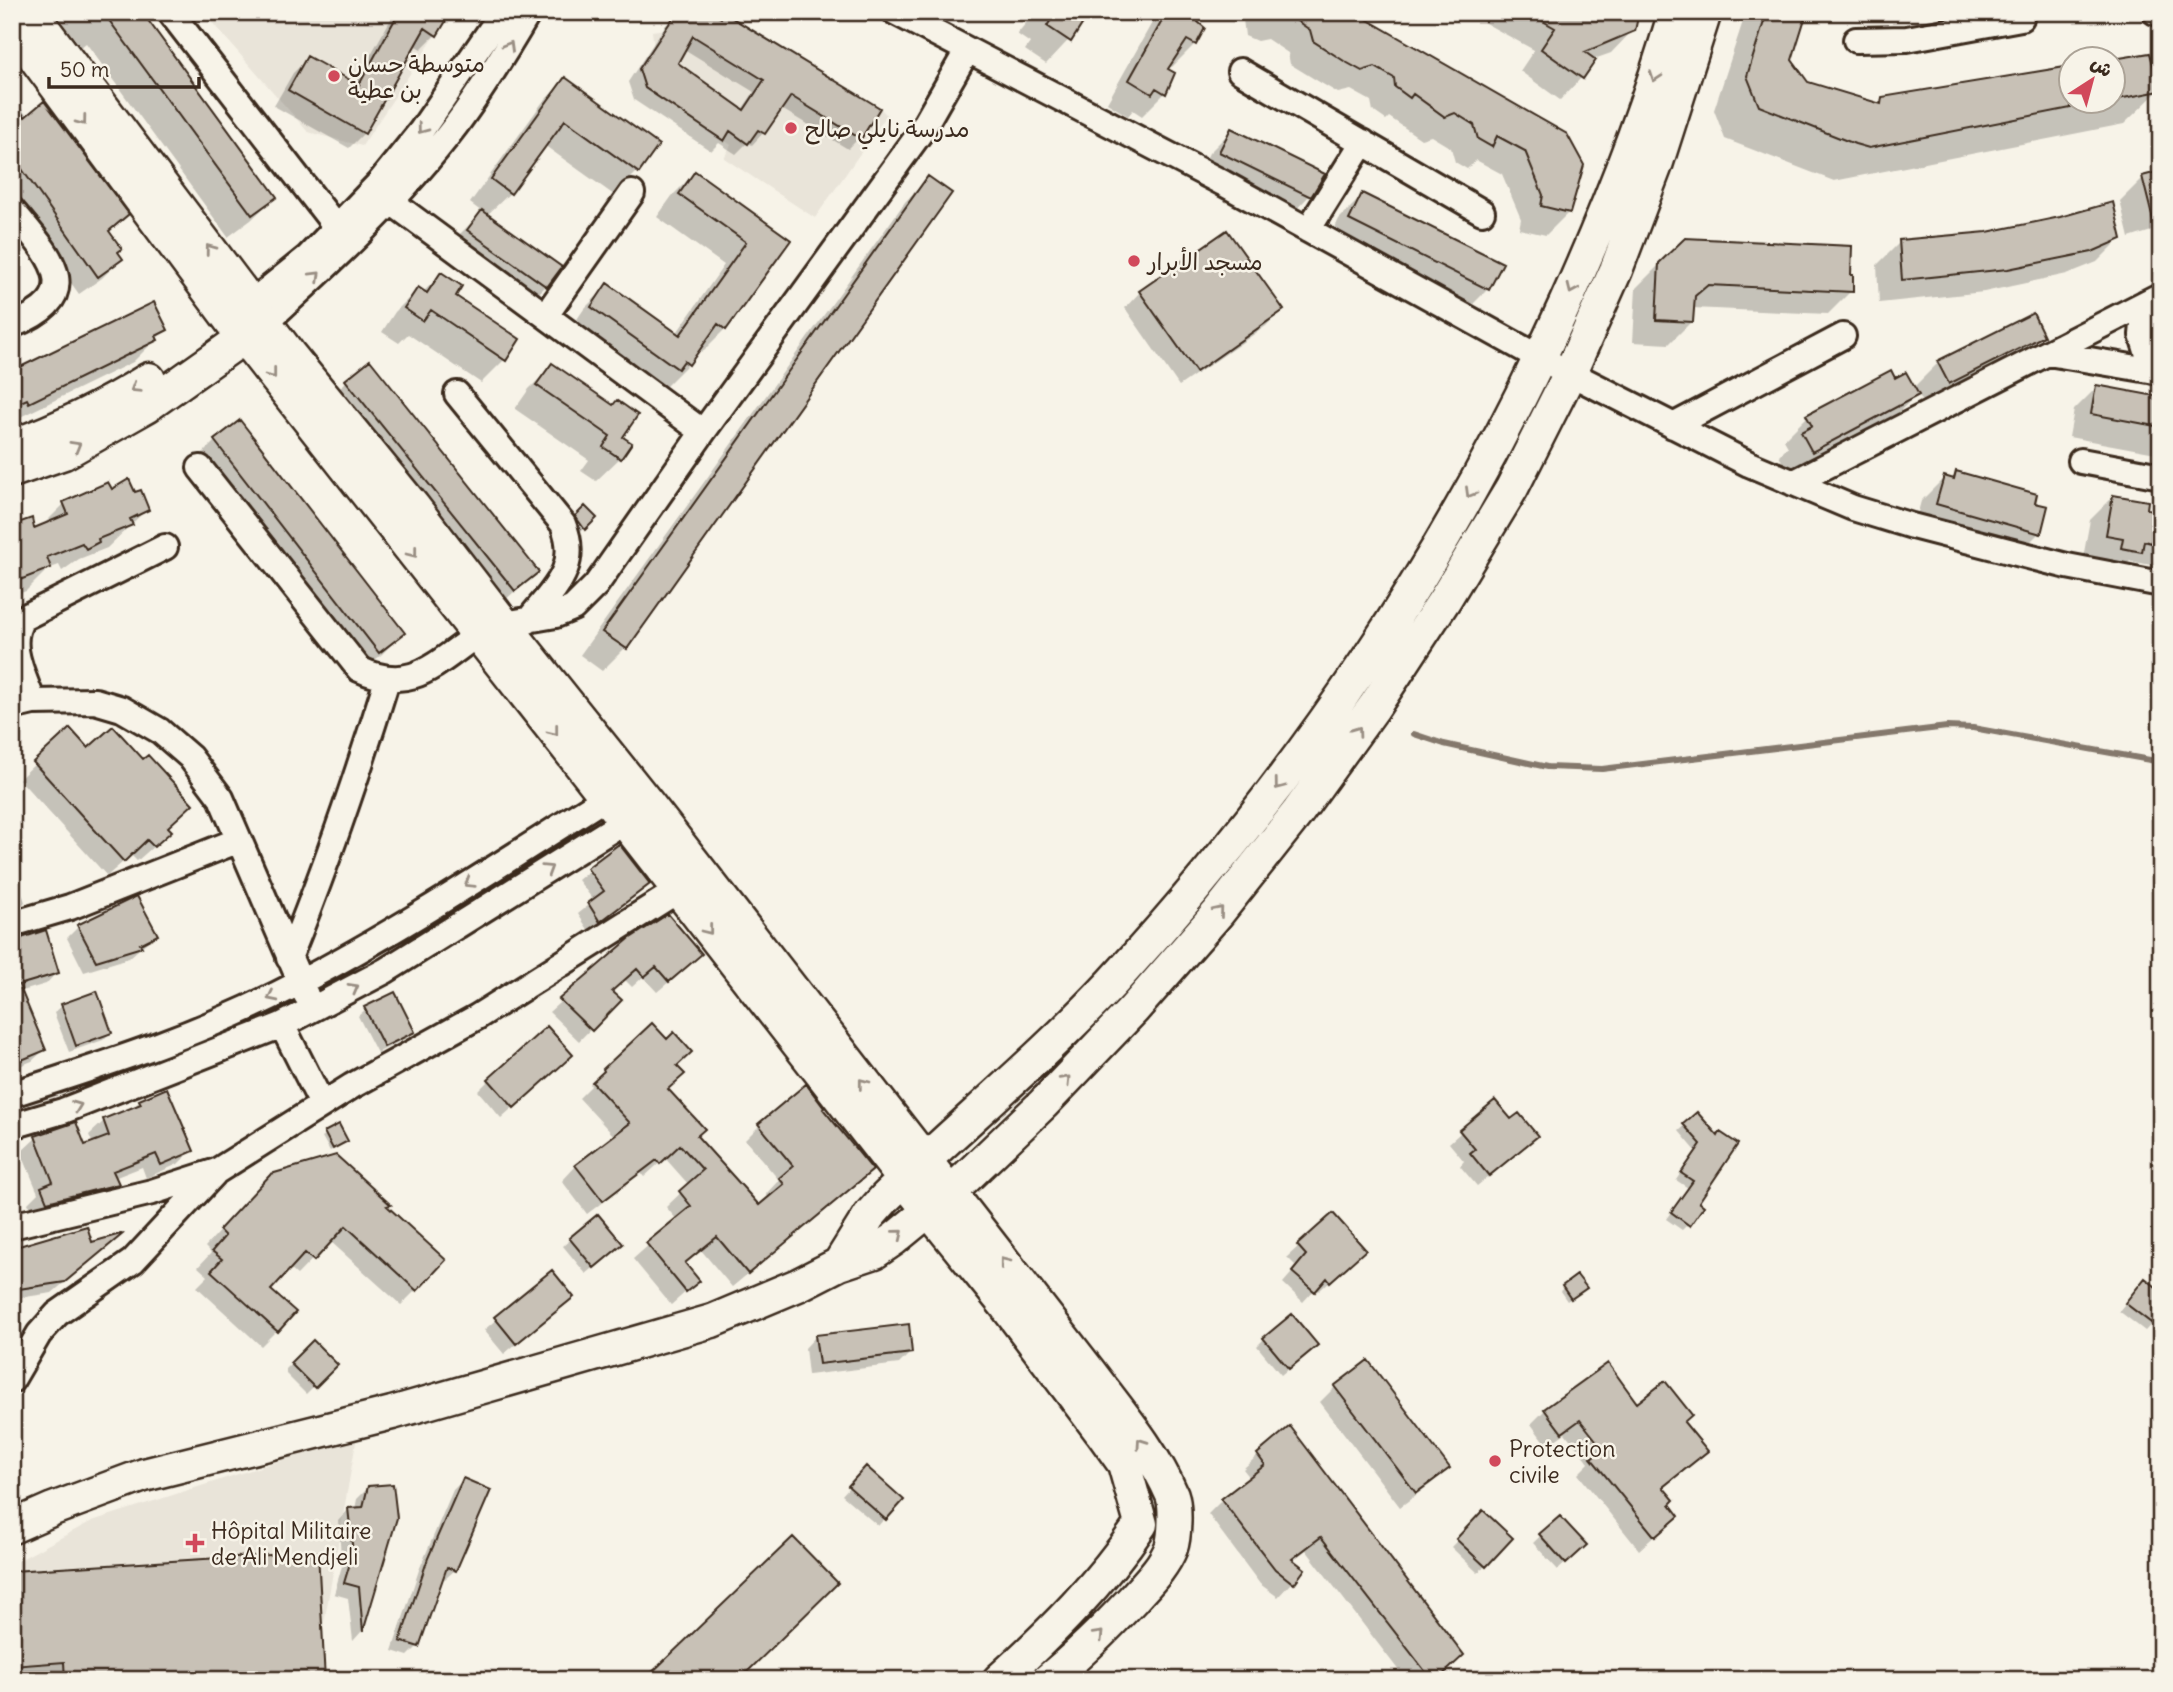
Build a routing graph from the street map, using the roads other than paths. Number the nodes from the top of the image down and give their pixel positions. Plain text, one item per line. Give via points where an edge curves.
1 (31, 12) edge
2 (170, 12) edge
3 (503, 12) edge
4 (529, 12) edge
5 (894, 12) edge
6 (1675, 12) edge
7 (1705, 12) edge
8 (2021, 18) dead end
9 (1953, 21) edge
10 (12, 27) edge
11 (1856, 40) dead end
12 (967, 51) junction
13 (1240, 71) dead end
14 (1363, 142) junction
15 (632, 193) dead end
16 (390, 201) junction
17 (12, 210) edge
18 (1482, 212) dead end
19 (337, 228) junction
20 (1308, 230) junction
21 (2153, 299) edge
22 (545, 316) junction
23 (248, 321) junction
24 (12, 325) edge
25 (1843, 336) dead end
26 (2048, 353) junction
27 (1541, 358) junction
28 (2157, 371) edge
29 (1570, 373) junction
30 (457, 394) dead end
31 (1673, 426) junction
32 (703, 432) junction
33 (12, 446) edge
34 (2081, 461) dead end
35 (200, 468) dead end
36 (12, 471) edge
37 (2161, 476) edge
38 (1793, 483) junction
39 (165, 547) dead end
40 (2161, 584) edge
41 (503, 626) junction
42 (387, 680) junction
43 (23, 705) edge
44 (628, 801) junction
45 (239, 840) junction
46 (677, 891) junction
47 (12, 924) edge
48 (289, 958) junction
49 (300, 983) junction
50 (314, 1010) junction
51 (282, 1026) junction
52 (12, 1094) edge
53 (322, 1104) junction
54 (12, 1126) edge
55 (914, 1170) junction
56 (217, 1171) junction
57 (939, 1201) junction
58 (12, 1226) edge
59 (839, 1264) junction
60 (12, 1380) edge
61 (12, 1527) edge
62 (999, 1680) edge
63 (1048, 1680) edge

23 -> 1 main road
2 - 19 street
3 -> 19 street via 421,131
16 -> 4 street via 455,126
5 - 12 street
6 -> 27 main road via 1629,151
7 - 29 main road via 1657,165
8 - 9 street
9 - 11 street via 1907,39
10 -> 23 main road
12 - 20 street
12 - 32 street via 920,133
13 - 14 street
14 - 18 street
14 - 20 street
15 - 22 street
16 - 22 street
23 -> 16 street via 369,225
17 - 24 street via 45,250 56,276 49,303 40,313
19 - 23 street
20 - 27 street
21 - 26 street
21 - 28 street via 2142,335
22 - 32 street
23 -> 33 main road via 127,393
36 -> 23 main road via 64,453 146,406
23 - 41 main road via 289,354
25 - 31 street
26 - 28 street
26 - 38 street
27 - 29 street
27 -> 55 main road via 1419,582 1274,791 1109,985
29 - 31 street
57 -> 29 main road via 1043,1104 1133,1010 1298,812 1446,599 1512,488
30 - 41 street via 555,514 568,537 564,576
31 - 38 street
32 - 41 street via 586,597 556,615
34 - 37 street
35 - 42 street via 350,660 359,669
38 - 40 street via 1912,526 2067,566
39 - 43 street via 23,618 16,627 15,647
41 - 42 street via 420,674
41 - 44 main road
42 - 48 street via 355,783
43 - 45 street via 95,701 122,709 160,731 190,757 221,799
44 - 46 main road
44 -> 49 street
50 -> 44 street via 385,971
55 -> 44 main road
45 - 47 street via 70,907
45 - 48 street
46 - 53 street via 477,1017
46 -> 55 main road
48 - 49 street
49 - 50 street
49 -> 52 street via 169,1041
50 - 51 street
51 - 53 street
54 -> 51 street via 63,1111
53 - 56 street
55 - 57 main road
55 - 59 main road via 869,1216
56 - 58 street
56 - 60 street via 133,1261 57,1314 39,1334
59 -> 57 main road via 875,1252
57 - 62 main road via 1006,1306 1124,1464 1142,1524 1094,1587
63 -> 57 main road via 1082,1653 1157,1572 1171,1548 1173,1498 1152,1459 1089,1371
59 - 61 main road via 755,1304 679,1332 392,1413 144,1475

